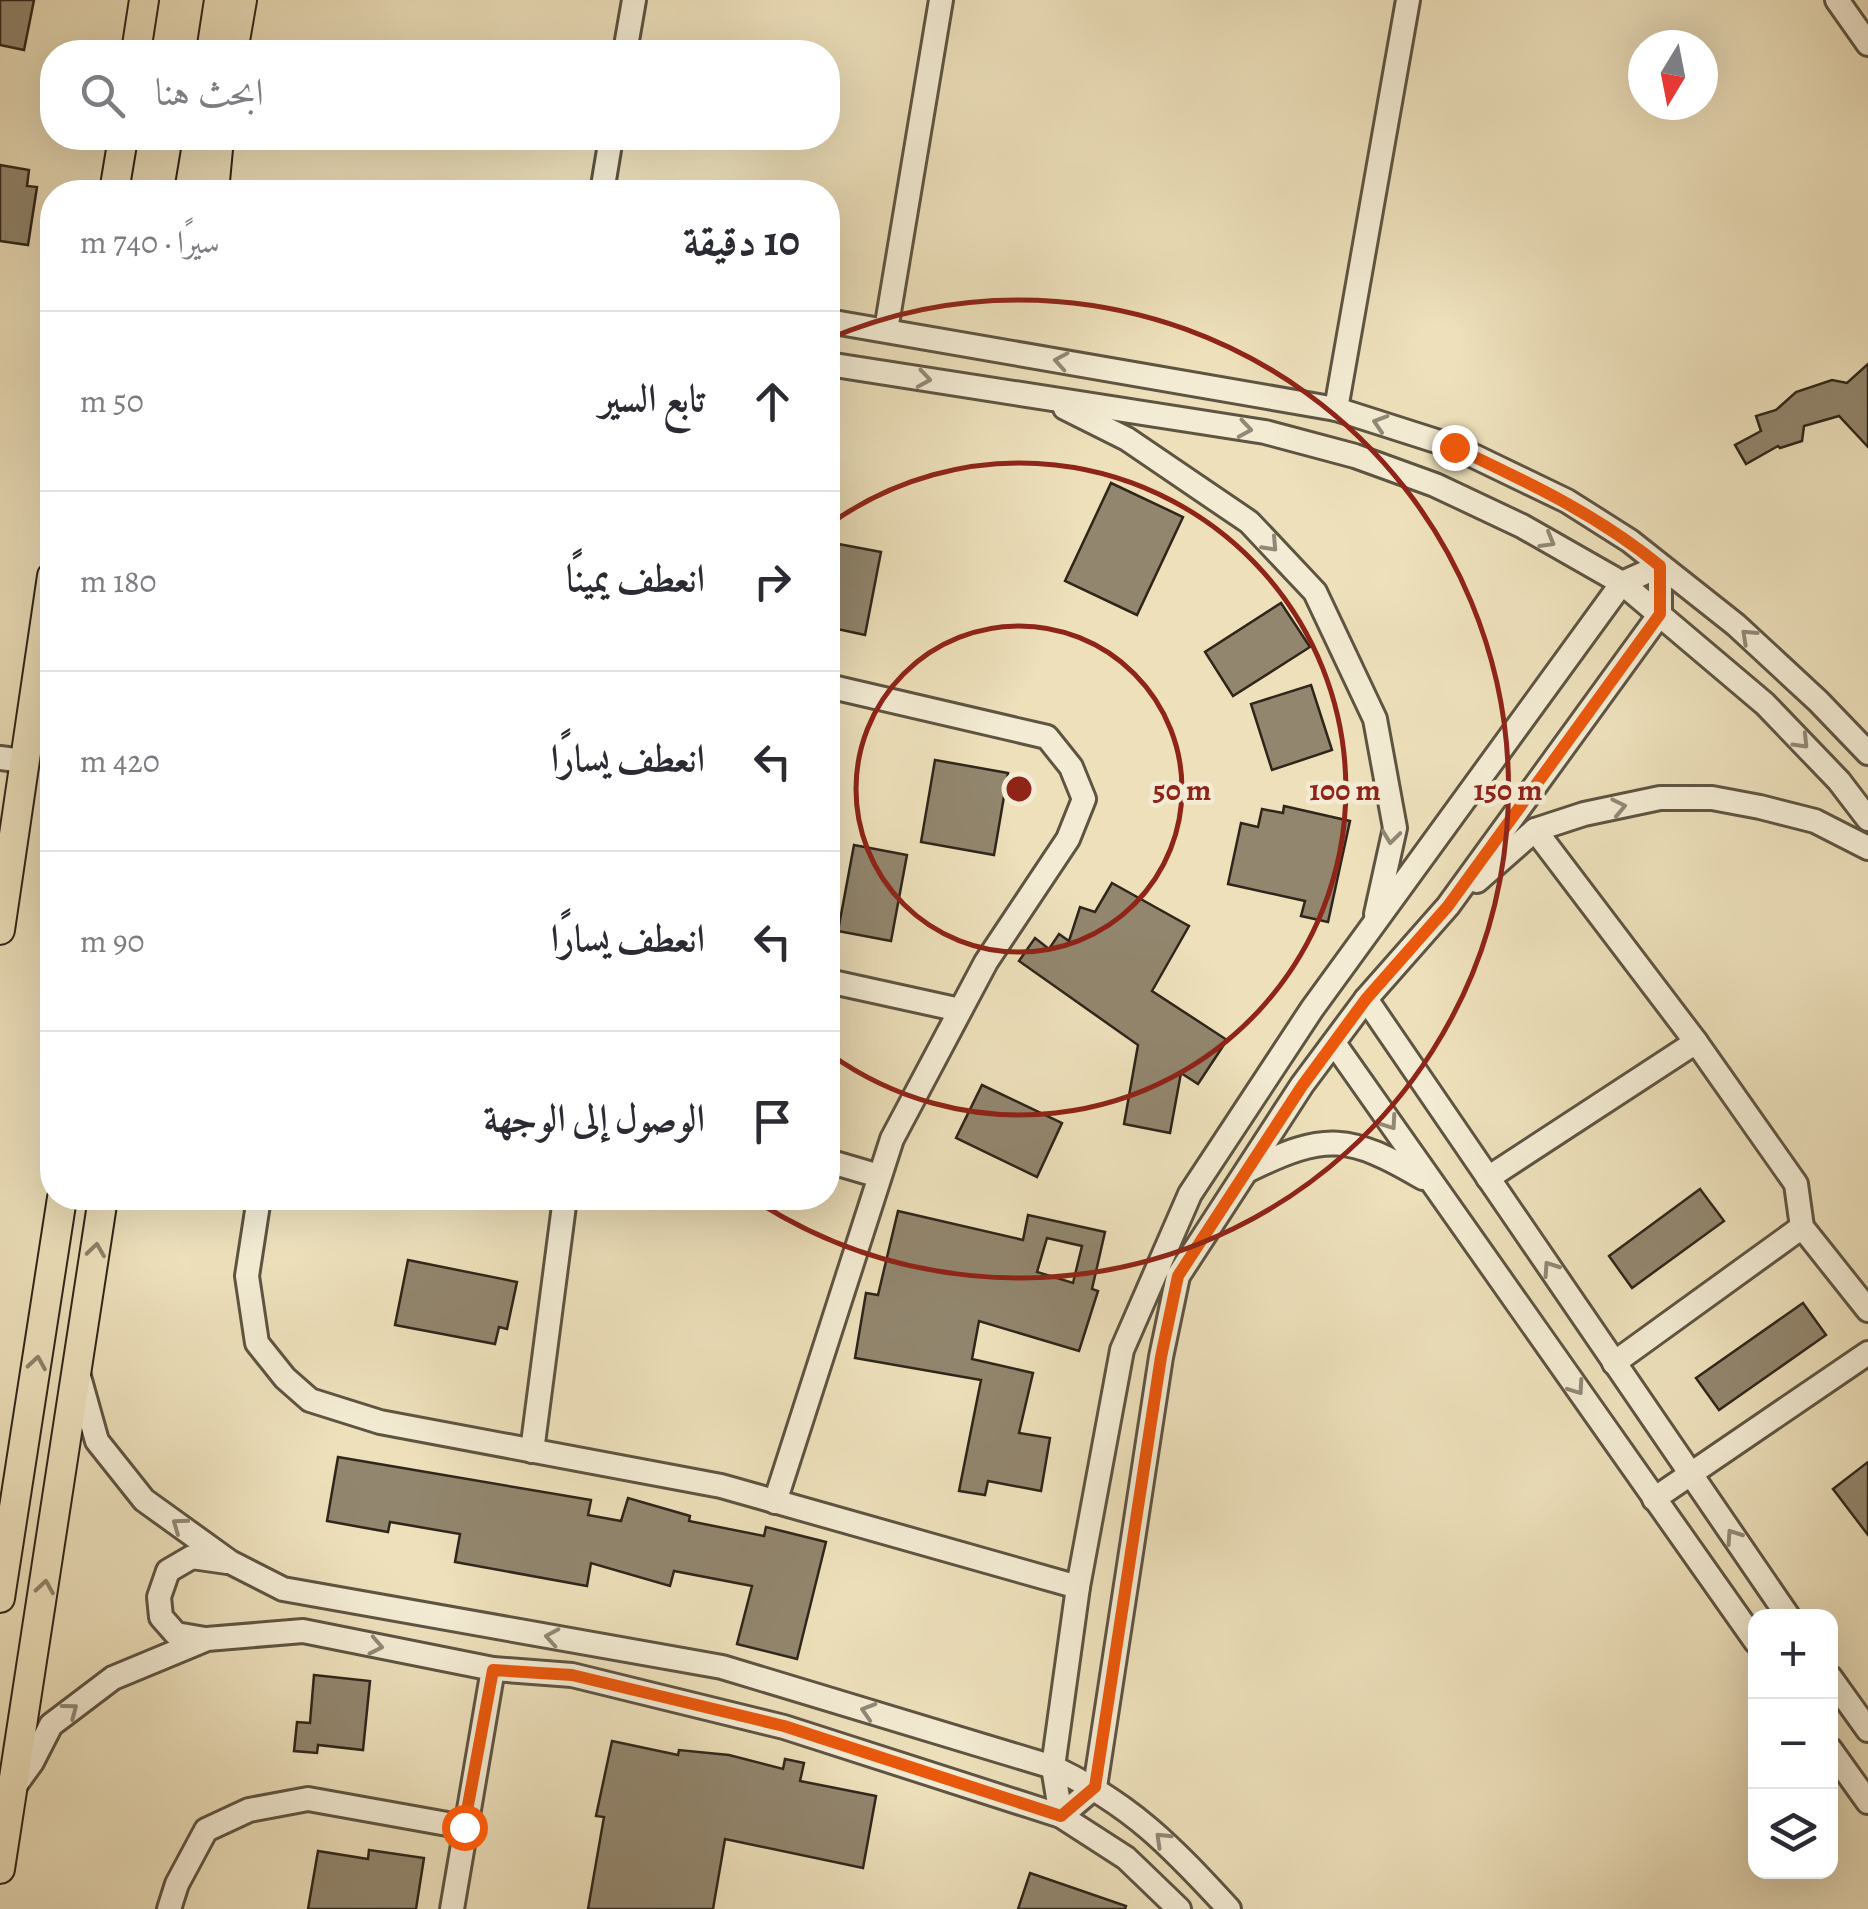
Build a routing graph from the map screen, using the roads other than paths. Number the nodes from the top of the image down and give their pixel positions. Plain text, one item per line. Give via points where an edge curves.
1 (144, 0) edge
2 (219, 0) edge
3 (242, 0) edge
4 (634, 0) edge
5 (941, 0) edge
6 (1408, 0) edge
7 (1836, 0) edge
8 (138, 40) edge
9 (214, 40) edge
10 (235, 40) edge
11 (627, 40) edge
12 (1868, 44) edge
13 (121, 150) edge
14 (208, 150) edge
15 (211, 150) edge
16 (212, 150) edge
17 (609, 150) edge
18 (116, 180) edge
19 (194, 180) edge
20 (213, 180) edge
21 (219, 180) edge
22 (604, 180) edge
23 (840, 323) edge
24 (886, 330) junction
25 (840, 366) edge
26 (1044, 398) junction
27 (1336, 409) junction
28 (1660, 566) junction
29 (1622, 584) junction
30 (1660, 614) junction
31 (40, 630) edge
32 (840, 689) edge
33 (1868, 753) edge
34 (11, 760) edge
35 (1868, 819) edge
36 (1536, 830) junction
37 (1868, 848) edge
38 (1448, 906) junction
39 (1374, 924) junction
40 (0, 930) edge
41 (840, 984) edge
42 (1366, 999) junction
43 (960, 1010) junction
44 (1696, 1042) junction
45 (1334, 1043) junction
46 (840, 1165) edge
47 (1246, 1172) junction
48 (879, 1176) junction
49 (1488, 1178) junction
50 (1432, 1184) junction
51 (60, 1210) edge
52 (101, 1210) edge
53 (257, 1210) edge
54 (563, 1210) edge
55 (1802, 1227) junction
56 (1868, 1310) edge
57 (1868, 1353) edge
58 (1614, 1362) junction
59 (78, 1371) junction
60 (532, 1451) junction
61 (1690, 1474) junction
62 (1654, 1498) junction
63 (776, 1502) junction
64 (230, 1562) junction
65 (1078, 1587) junction
66 (0, 1598) edge
67 (1783, 1609) edge
68 (1748, 1631) edge
69 (207, 1639) junction
70 (493, 1670) junction
71 (1838, 1688) edge
72 (1868, 1730) edge
73 (1868, 1742) edge
74 (1838, 1756) edge
75 (1838, 1760) edge
76 (1054, 1767) junction
77 (14, 1787) junction
78 (1095, 1787) junction
79 (1868, 1802) edge
80 (1061, 1816) junction
81 (464, 1827) junction
82 (0, 1868) edge
83 (168, 1909) edge
84 (452, 1909) edge
85 (1179, 1909) edge
86 (1229, 1909) edge

1 - 8 main road
2 - 9 main road
3 - 10 main road
4 - 11 street
5 - 24 street
6 - 27 street
7 - 12 street
13 - 18 main road
14 - 19 main road
15 - 20 main road
16 - 21 street
17 - 22 street
23 - 24 street
27 -> 24 street
25 -> 26 street
26 -> 29 street via 1265,432 1355,456 1522,526
26 -> 39 street via 1127,438 1249,522 1315,592 1375,719 1385,774 1394,828
28 -> 27 street via 1568,501 1454,447
28 - 29 street
28 - 30 street
33 -> 28 street via 1736,625
29 - 30 street
29 - 39 street
30 -> 35 street via 1765,704
30 - 38 street
31 - 34 main road
32 - 43 street via 1047,738 1071,767 1084,799 1068,839
34 - 40 main road
36 -> 37 street via 1660,798 1712,798 1815,821
36 - 38 street
36 - 44 street
38 - 42 street
39 - 65 street via 1190,1194 1122,1350
41 - 43 street
42 - 45 street
42 - 49 street
43 - 48 street
44 - 49 street
44 - 55 street via 1796,1184
45 - 47 street
45 -> 50 street
46 - 48 street
47 - 50 street via 1296,1147 1355,1144
47 - 78 street via 1178,1276
48 - 63 street
58 -> 49 street
50 -> 62 street
66 -> 51 main road
59 -> 52 main road
53 - 60 street via 247,1276 257,1344 310,1400 380,1422
54 - 60 street
55 - 56 street
55 - 58 street
57 - 61 street
58 - 61 street
64 -> 59 street via 144,1500 97,1441
77 -> 59 main road
60 - 63 street
61 - 62 street
67 -> 61 street
62 - 68 street
63 - 65 street
64 - 69 street via 192,1557 168,1572 159,1596 161,1617 176,1634
76 -> 64 street via 722,1666 283,1589
65 - 76 street
69 -> 70 street via 303,1631
77 -> 69 street via 51,1725 112,1678
70 - 80 street via 572,1675 784,1726
70 - 81 street
71 - 72 street
73 - 74 street
75 - 79 street
76 - 78 street
76 - 80 street
77 - 82 main road
78 - 80 street
86 -> 78 street via 1141,1818
80 - 85 street via 1126,1858
81 - 83 street via 308,1799 249,1810 206,1830
81 - 84 street

